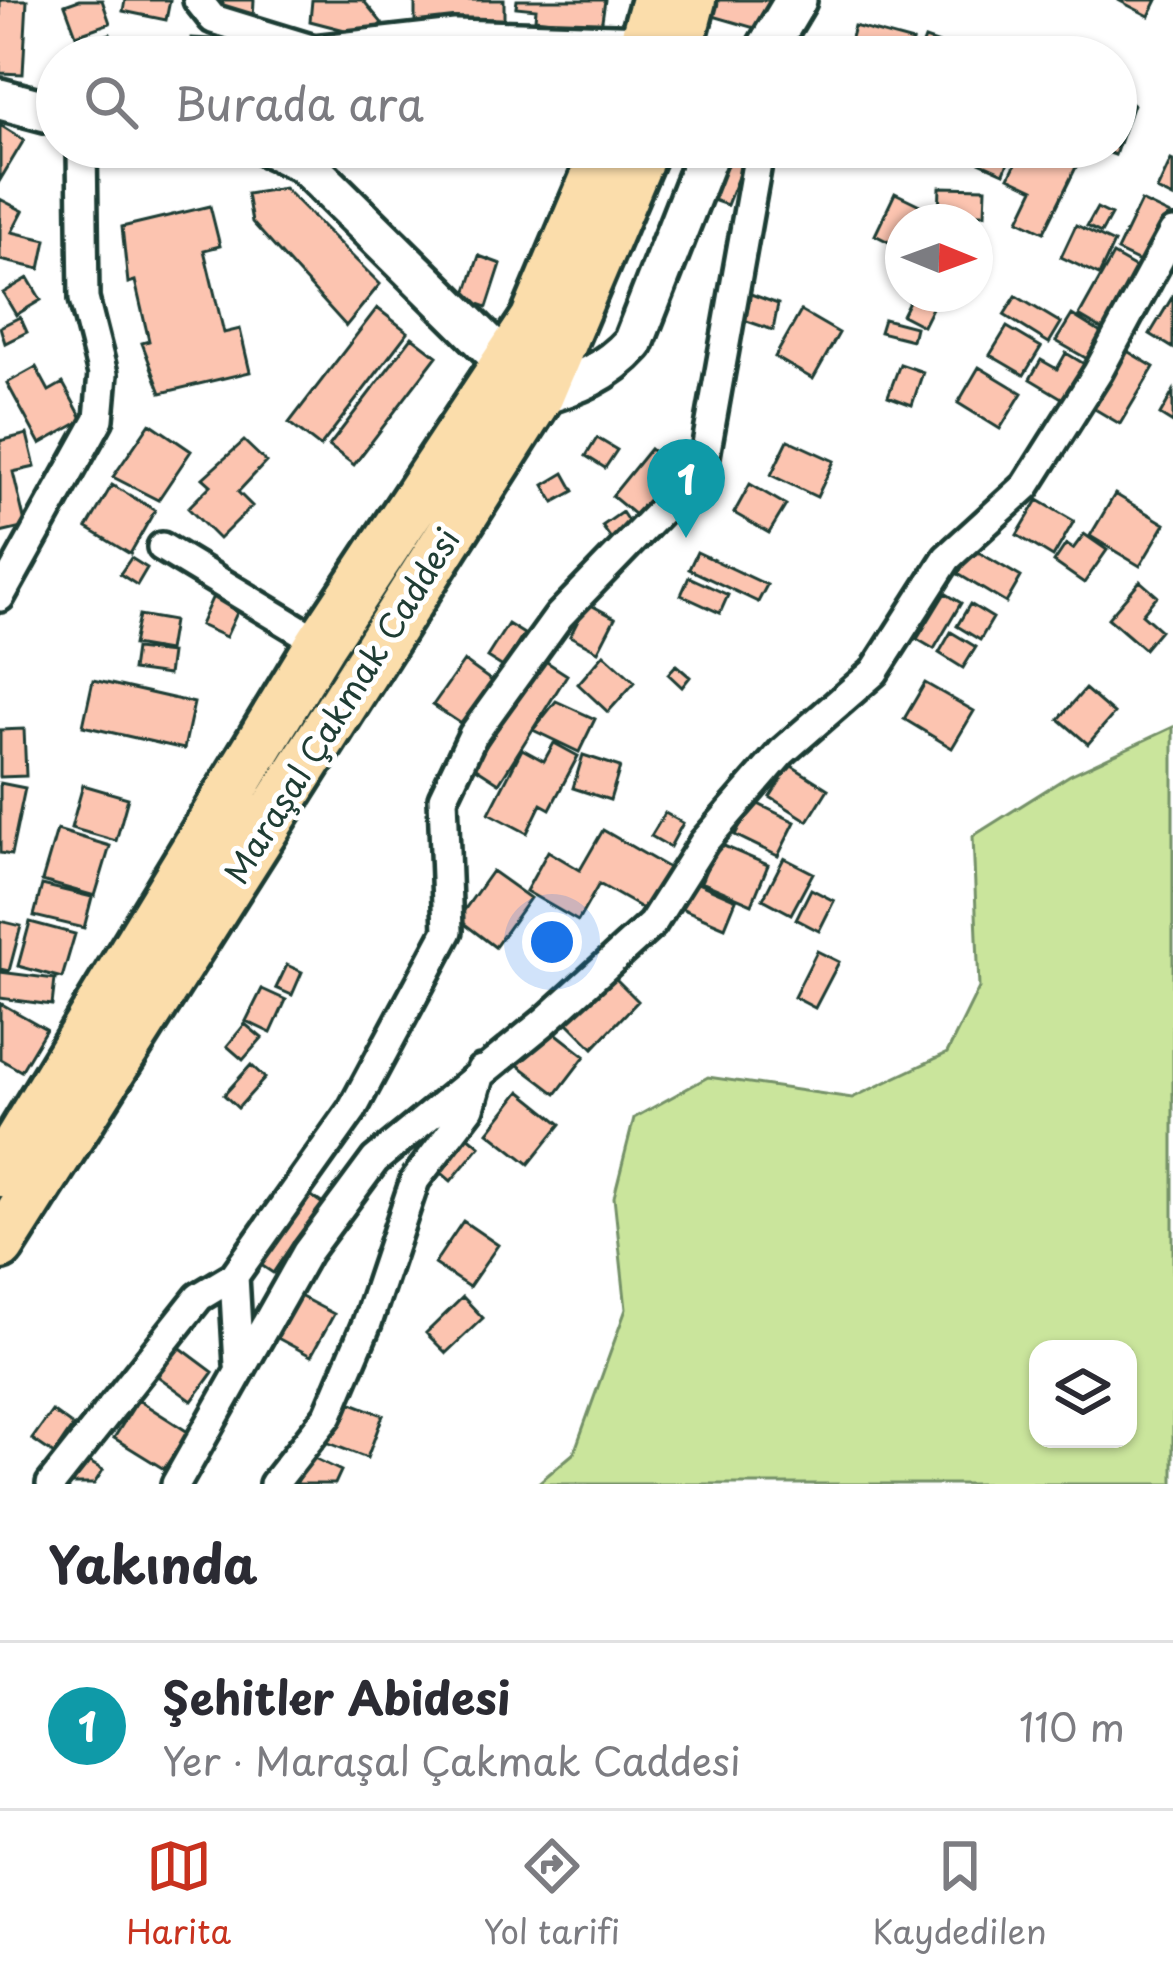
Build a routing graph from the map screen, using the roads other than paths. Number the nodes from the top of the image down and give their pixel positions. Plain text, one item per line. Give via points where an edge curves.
1 (198, 0) edge
2 (691, 0) edge
3 (262, 36) edge
4 (440, 36) edge
5 (534, 36) edge
6 (658, 36) edge
7 (0, 99) edge
8 (36, 108) edge
9 (82, 168) edge
10 (308, 168) edge
11 (599, 168) edge
12 (633, 168) edge
13 (702, 168) edge
14 (756, 168) edge
15 (1173, 232) edge
16 (523, 381) junction
17 (162, 547) dead end
18 (0, 597) edge
19 (321, 643) junction
20 (481, 1070) junction
21 (0, 1172) edge
22 (0, 1245) edge
23 (234, 1276) junction
24 (239, 1364) junction
25 (52, 1484) edge
26 (176, 1484) edge
27 (274, 1484) edge

1 - 3 street via 213,19
2 - 6 highway
4 - 5 street
7 - 8 street
9 - 18 street via 85,299 103,374 99,419
10 - 16 street
11 - 16 highway, Maraşal Çakmak Caddesi via 535,320
12 - 16 highway, Maraşal Çakmak Caddesi
13 - 16 street via 633,343 581,383
14 - 23 street via 703,467 559,616 473,735 442,798 448,931 352,1111
15 - 20 street via 1026,486 947,558 874,672 782,752 704,842 652,924
16 - 19 highway, Maraşal Çakmak Caddesi
16 - 22 highway, Maraşal Çakmak Caddesi
17 - 19 street
19 - 21 highway, Maraşal Çakmak Caddesi
20 - 24 street via 374,1160
20 - 27 street via 470,1108 415,1180 328,1415
23 - 24 street
23 - 25 street via 200,1298
24 - 26 street

